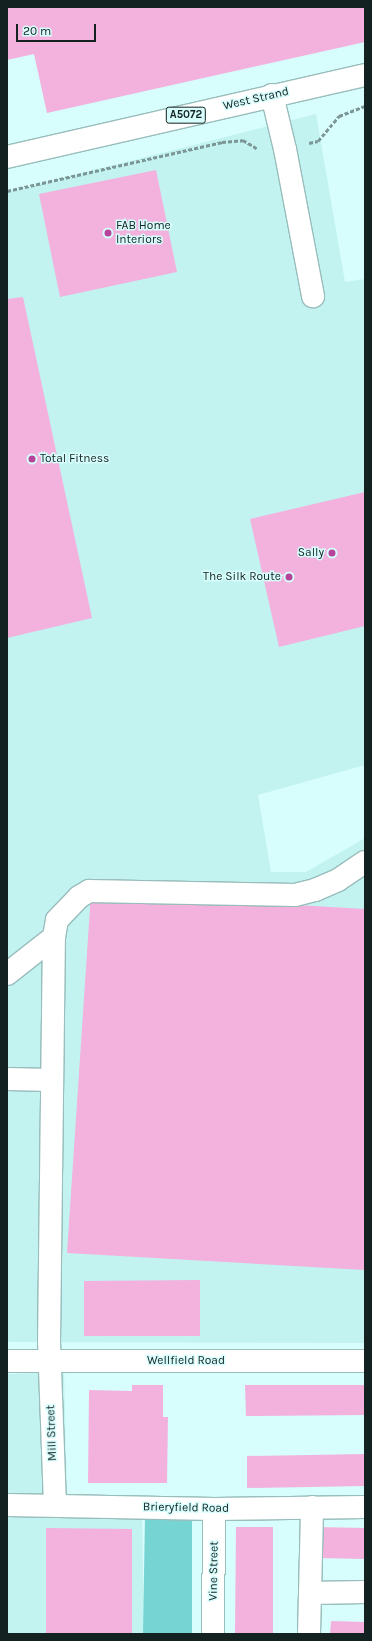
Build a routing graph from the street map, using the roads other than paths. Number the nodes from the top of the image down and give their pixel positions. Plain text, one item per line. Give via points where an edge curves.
1 (365, 75) edge
2 (272, 95) junction
3 (7, 157) edge
4 (313, 296) dead end
5 (365, 862) edge
6 (54, 937) junction
7 (7, 974) edge
8 (7, 1079) edge
9 (52, 1080) junction
10 (7, 1361) edge
11 (49, 1361) junction
12 (365, 1361) edge
13 (7, 1505) edge
14 (55, 1505) junction
15 (312, 1507) junction
16 (365, 1507) edge
17 (214, 1509) junction
18 (310, 1592) junction
19 (365, 1592) edge
20 (213, 1634) edge
21 (309, 1634) edge

1 - 2 main road, West Strand / A5072
2 - 3 main road, West Strand / A5072
2 - 4 main road
5 - 6 main road, Mill Street via 338,880 295,895 89,891 57,920
6 - 7 main road
6 - 9 main road, Mill Street
8 - 9 main road
9 - 11 main road, Mill Street
10 - 11 main road, Wellfield Road
11 - 12 main road, Wellfield Road
11 - 14 main road, Mill Street
13 - 14 main road, Brieryfield Road
14 - 17 main road, Brieryfield Road
15 - 16 main road, Brieryfield Road
15 - 17 main road, Brieryfield Road
15 - 18 main road
17 - 20 main road, Vine Street
18 - 19 main road
18 - 21 main road

